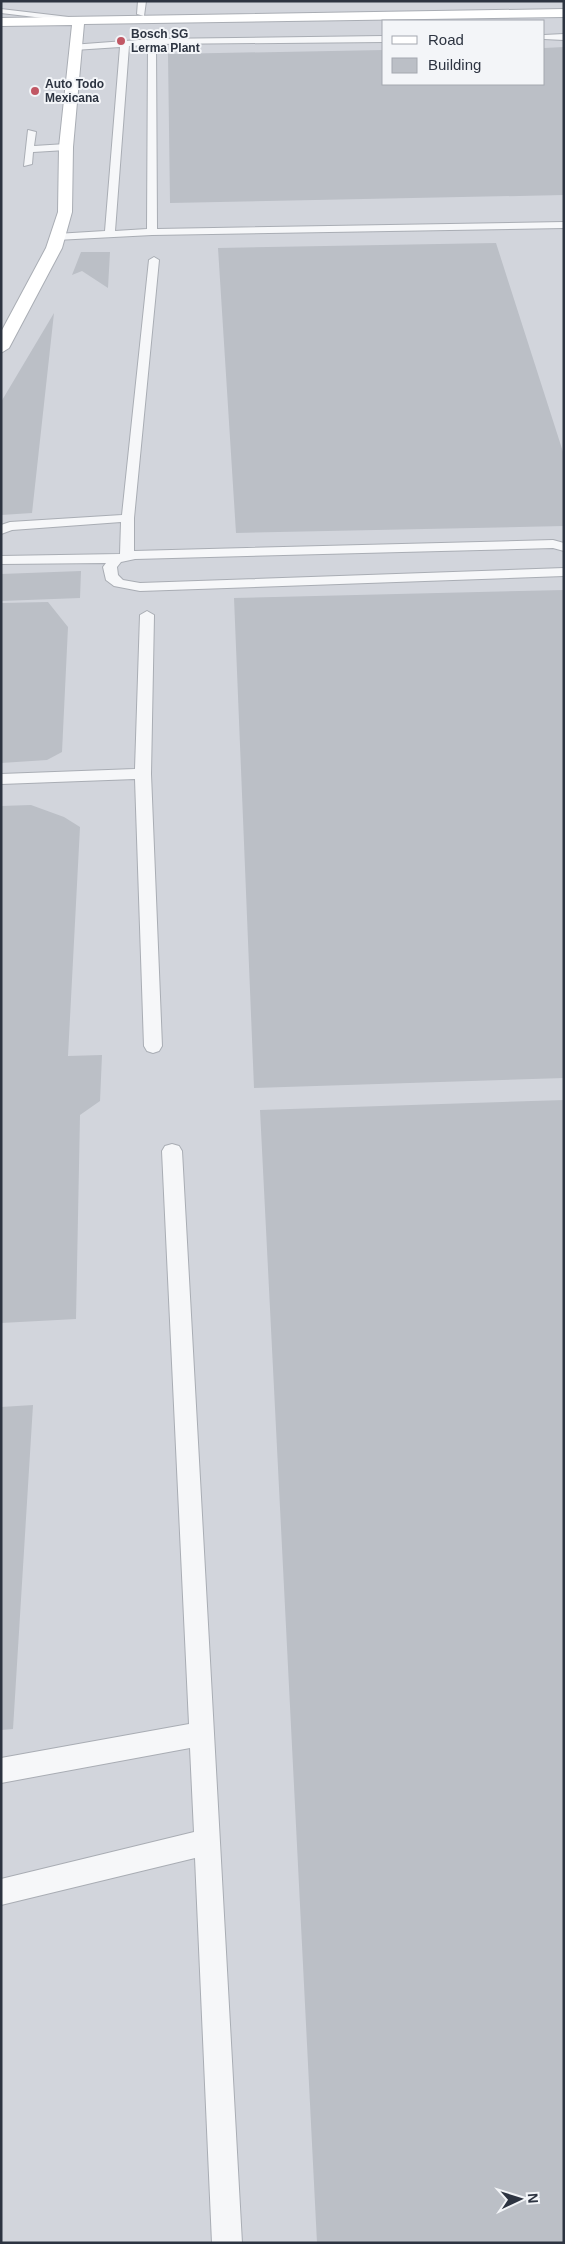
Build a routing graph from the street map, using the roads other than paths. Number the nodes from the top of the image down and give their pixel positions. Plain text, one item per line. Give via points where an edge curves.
1 (142, 1) edge
2 (5, 11) edge
3 (564, 13) edge
4 (141, 14) dead end
5 (77, 21) junction
6 (1, 22) edge
7 (545, 23) edge
8 (564, 23) edge
9 (382, 25) edge
10 (1, 31) edge
11 (564, 36) edge
12 (545, 37) edge
13 (382, 39) edge
14 (152, 42) junction
15 (125, 43) junction
16 (74, 46) junction
17 (31, 132) dead end
18 (66, 147) junction
19 (30, 148) junction
20 (28, 164) dead end
21 (564, 225) edge
22 (152, 232) junction
23 (110, 233) junction
24 (56, 237) junction
25 (154, 260) dead end
26 (1, 348) edge
27 (128, 518) junction
28 (1, 530) edge
29 (564, 547) edge
30 (122, 557) junction
31 (1, 560) edge
32 (564, 572) edge
33 (147, 615) dead end
34 (143, 774) junction
35 (1, 779) edge
36 (153, 1046) dead end
37 (172, 1150) dead end
38 (201, 1734) junction
39 (1, 1771) edge
40 (206, 1842) junction
41 (1, 1892) edge
42 (227, 2243) edge

1 - 4 lane
2 - 5 lane
3 - 5 main road
5 - 6 main road
5 - 9 main road
5 - 10 main road
5 - 16 main road
7 - 8 main road
11 - 12 lane
13 - 14 lane
14 - 15 lane
14 - 22 lane
15 - 16 lane
15 - 23 lane
16 - 18 main road
17 - 19 lane
18 - 19 lane
18 - 24 main road via 65,212
19 - 20 lane
21 - 22 lane
22 - 23 lane
23 - 24 lane
24 - 26 main road via 40,278
25 - 27 lane
27 - 28 lane via 10,526
27 - 30 lane
29 - 30 lane via 553,544
30 - 31 lane
30 - 32 lane via 110,567 112,577 119,583 140,587
33 - 34 lane
34 - 35 lane
34 - 36 lane
37 - 38 lane
38 - 39 lane
38 - 40 lane
40 - 41 lane
40 - 42 lane

